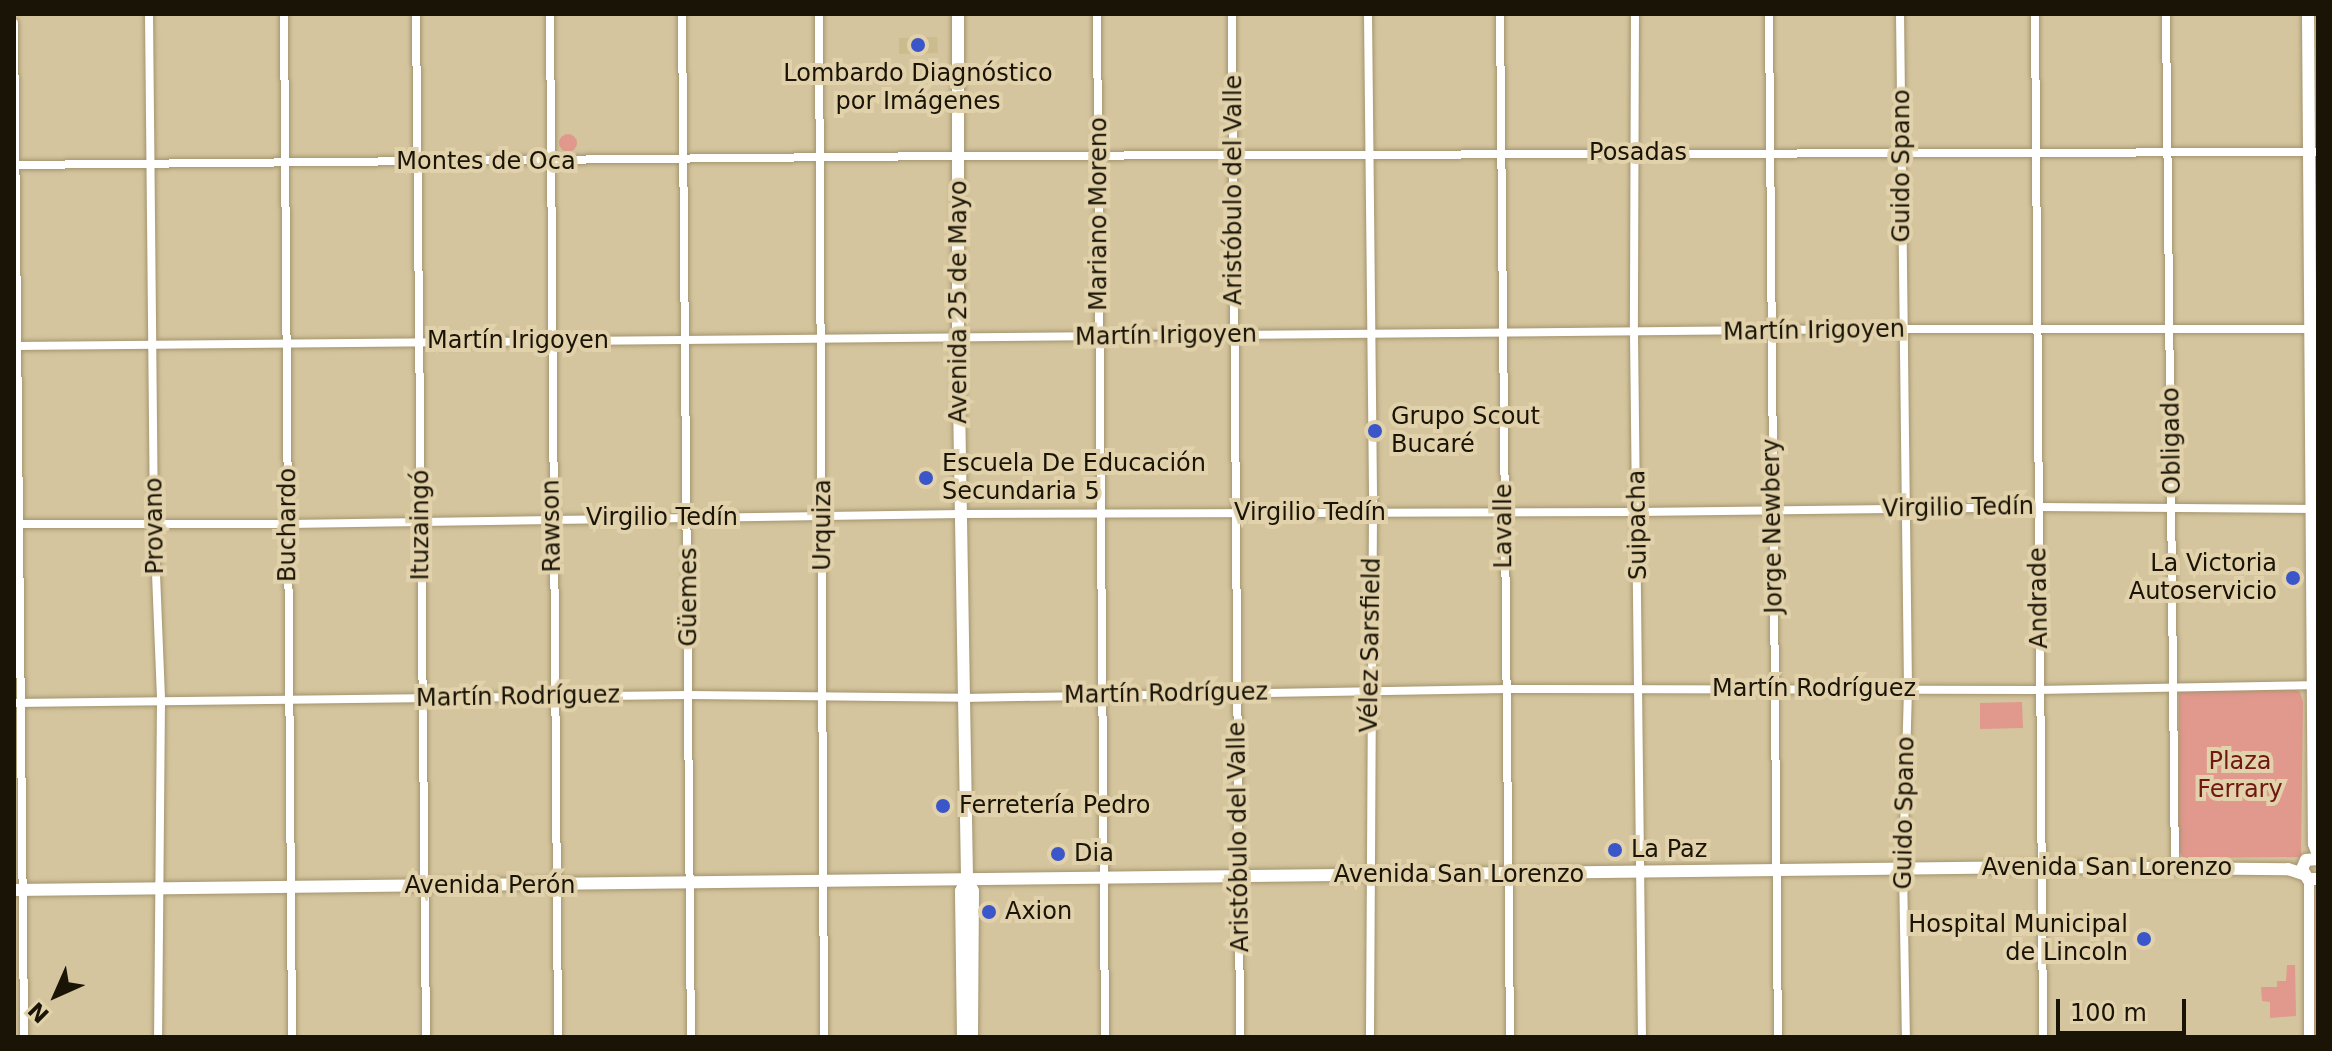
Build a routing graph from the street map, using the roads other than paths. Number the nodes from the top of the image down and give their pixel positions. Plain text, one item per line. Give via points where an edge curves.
1 (149, 14) edge
2 (284, 14) edge
3 (416, 14) edge
4 (550, 14) edge
5 (682, 14) edge
6 (819, 14) edge
7 (958, 14) edge
8 (1097, 14) edge
9 (1232, 14) edge
10 (1368, 14) edge
11 (1500, 14) edge
12 (1635, 14) edge
13 (1769, 14) edge
14 (1900, 14) edge
15 (2035, 14) edge
16 (2166, 14) edge
17 (2308, 14) edge
18 (14, 23) edge
19 (2167, 151) junction
20 (1769, 152) junction
21 (1903, 152) junction
22 (2035, 152) junction
23 (2314, 152) edge
24 (1503, 153) junction
25 (1637, 153) junction
26 (1235, 155) junction
27 (1368, 155) junction
28 (959, 156) junction
29 (1099, 157) junction
30 (686, 160) junction
31 (821, 160) junction
32 (287, 162) junction
33 (418, 162) junction
34 (552, 162) junction
35 (16, 165) edge
36 (151, 165) junction
37 (1903, 329) junction
38 (2315, 329) edge
39 (2169, 330) junction
40 (2036, 331) junction
41 (1505, 332) junction
42 (1770, 332) junction
43 (1634, 333) junction
44 (1369, 334) junction
45 (1234, 335) junction
46 (821, 338) junction
47 (1100, 338) junction
48 (685, 339) junction
49 (958, 340) junction
50 (420, 342) junction
51 (287, 343) junction
52 (550, 343) junction
53 (16, 346) edge
54 (152, 346) junction
55 (2037, 507) junction
56 (2173, 508) junction
57 (2315, 509) edge
58 (1773, 510) junction
59 (1905, 510) junction
60 (1503, 511) junction
61 (1373, 512) junction
62 (1638, 512) junction
63 (1237, 513) junction
64 (961, 514) junction
65 (1100, 514) junction
66 (824, 517) junction
67 (688, 518) junction
68 (552, 519) junction
69 (421, 520) junction
70 (17, 524) edge
71 (154, 524) junction
72 (289, 524) junction
73 (2316, 685) edge
74 (2173, 686) junction
75 (1506, 689) junction
76 (1776, 689) junction
77 (1908, 689) junction
78 (1639, 690) junction
79 (2040, 690) junction
80 (1237, 692) junction
81 (1371, 692) junction
82 (1103, 694) junction
83 (689, 695) junction
84 (821, 696) junction
85 (554, 698) junction
86 (963, 698) junction
87 (421, 699) junction
88 (161, 700) junction
89 (288, 701) junction
90 (17, 703) edge
91 (2311, 864) edge
92 (2042, 867) junction
93 (2175, 868) junction
94 (1903, 869) junction
95 (1777, 871) junction
96 (1507, 874) junction
97 (1639, 874) junction
98 (1240, 875) junction
99 (1370, 875) junction
100 (1104, 877) junction
101 (967, 878) junction
102 (823, 880) junction
103 (691, 884) junction
104 (559, 885) junction
105 (292, 887) junction
106 (423, 887) junction
107 (157, 889) junction
108 (19, 890) edge
109 (24, 1037) edge
110 (158, 1037) edge
111 (292, 1037) edge
112 (426, 1037) edge
113 (558, 1037) edge
114 (691, 1037) edge
115 (824, 1037) edge
116 (963, 1037) edge
117 (972, 1037) edge
118 (1105, 1037) edge
119 (1240, 1037) edge
120 (1370, 1037) edge
121 (1510, 1037) edge
122 (1642, 1037) edge
123 (1778, 1037) edge
124 (1906, 1037) edge
125 (2043, 1037) edge
126 (2309, 1037) edge

1 - 36 street, Provano
2 - 32 street, Buchardo
3 - 33 street, Ituzaingó
4 - 34 street, Rawson
5 - 30 street, Güemes
6 - 31 street, Urquiza
7 - 28 main road, Avenida 25 de Mayo
8 - 29 street, Mariano Moreno
9 - 26 street, Aristóbulo del Valle
10 - 27 street, Vélez Sarsfield
11 - 24 street, Lavalle
12 - 25 street, Suipacha
13 - 20 street, Jorge Newbery
14 - 21 street, Guido Spano
15 - 22 street, Andrade
16 - 19 street, Obligado
17 - 23 main road
18 - 35 street
19 - 22 street, Posadas
19 - 23 street, Posadas
19 - 39 street, Obligado
20 - 21 street, Posadas
20 - 25 street, Posadas
20 - 42 street, Jorge Newbery
21 - 22 street, Posadas
21 - 37 street, Guido Spano
22 - 40 street, Andrade
23 - 38 main road
24 - 25 street, Posadas
24 - 27 street, Posadas
24 - 41 street, Lavalle
25 - 43 street, Suipacha
26 - 27 street, Posadas
26 - 29 street, Posadas
26 - 45 street, Aristóbulo del Valle
27 - 44 street, Vélez Sarsfield
28 - 29 street, Posadas
28 - 31 street, Montes de Oca
28 - 49 main road, Avenida 25 de Mayo
29 - 47 street, Mariano Moreno
30 - 31 street, Montes de Oca
30 - 34 street, Montes de Oca
30 - 48 street, Güemes
31 - 46 street, Urquiza
32 - 33 street, Montes de Oca
32 - 36 street, Montes de Oca
32 - 51 street, Buchardo
33 - 34 street, Montes de Oca
33 - 50 street, Ituzaingó
34 - 52 street, Rawson
35 - 36 street, Montes de Oca
35 - 53 street
36 - 54 street, Provano
37 - 40 street, Martín Irigoyen
37 - 42 street, Martín Irigoyen
37 - 59 street, Guido Spano
38 - 39 street, Martín Irigoyen
38 - 57 main road
39 - 40 street, Martín Irigoyen
39 - 56 street, Obligado
40 - 55 street, Andrade
41 - 43 street, Martín Irigoyen
41 - 44 street, Martín Irigoyen
41 - 60 street, Lavalle
42 - 43 street, Martín Irigoyen
42 - 58 street, Jorge Newbery
43 - 62 street, Suipacha
44 - 45 street, Martín Irigoyen
44 - 61 street, Vélez Sarsfield
45 - 47 street, Martín Irigoyen
45 - 63 street, Aristóbulo del Valle
46 - 48 street, Martín Irigoyen
46 - 49 street, Martín Irigoyen
46 - 66 street, Urquiza
47 - 49 street, Martín Irigoyen
47 - 65 street, Mariano Moreno
48 - 52 street, Martín Irigoyen
48 - 67 street, Güemes
49 - 64 main road, Avenida 25 de Mayo
50 - 51 street, Martín Irigoyen
50 - 52 street, Martín Irigoyen
50 - 69 street, Ituzaingó
51 - 54 street, Martín Irigoyen
51 - 72 street, Buchardo
52 - 68 street, Rawson
53 - 54 street, Martín Irigoyen
53 - 70 street
54 - 71 street, Provano
55 - 56 street, Virgilio Tedín
55 - 59 street, Virgilio Tedín
55 - 79 street, Andrade
56 - 57 street, Virgilio Tedín
56 - 74 street, Obligado
57 - 73 main road
58 - 59 street, Virgilio Tedín
58 - 62 street, Virgilio Tedín
58 - 76 street, Jorge Newbery
59 - 77 street, Guido Spano
60 - 61 street, Virgilio Tedín
60 - 62 street, Virgilio Tedín
60 - 75 street, Lavalle
61 - 63 street, Virgilio Tedín
61 - 81 street, Vélez Sarsfield
62 - 78 street, Suipacha
63 - 65 street, Virgilio Tedín
63 - 80 street, Aristóbulo del Valle
64 - 65 street, Virgilio Tedín
64 - 66 street, Virgilio Tedín
64 - 86 main road, Avenida 25 de Mayo
65 - 82 street, Mariano Moreno
66 - 67 street, Virgilio Tedín
66 - 84 street, Urquiza
67 - 68 street, Virgilio Tedín
67 - 83 street, Güemes
68 - 69 street, Virgilio Tedín
68 - 85 street, Rawson
69 - 72 street, Virgilio Tedín
69 - 87 street, Ituzaingó
70 - 71 street, Virgilio Tedín
70 - 90 street
71 - 72 street, Virgilio Tedín
71 - 88 street, Provano
72 - 89 street, Buchardo
73 - 74 street, Martín Rodríguez
73 - 91 main road
74 - 79 street, Martín Rodríguez
74 - 93 street, Obligado
75 - 78 street, Martín Rodríguez
75 - 81 street, Martín Rodríguez
75 - 96 street, Lavalle
76 - 77 street, Martín Rodríguez
76 - 78 street, Martín Rodríguez
76 - 95 street, Jorge Newbery
77 - 79 street, Martín Rodríguez
77 - 94 street, Guido Spano
78 - 97 street, Suipacha
79 - 92 street, Andrade
80 - 81 street, Martín Rodríguez
80 - 82 street, Martín Rodríguez
80 - 98 street, Aristóbulo del Valle
81 - 99 street, Vélez Sarsfield
82 - 86 street, Martín Rodríguez
82 - 100 street, Mariano Moreno
83 - 84 street, Martín Rodríguez
83 - 85 street, Martín Rodríguez
83 - 103 street, Güemes
84 - 86 street, Martín Rodríguez
84 - 102 street, Urquiza
85 - 87 street, Martín Rodríguez
85 - 104 street, Rawson
86 - 101 main road, Avenida 25 de Mayo
87 - 89 street, Martín Rodríguez
87 - 106 street, Ituzaingó
88 - 89 street, Martín Rodríguez
88 - 90 street, Martín Rodríguez
88 - 107 street, Provano
89 - 105 street, Buchardo
90 - 108 street
91 - 93 main road, Avenida San Lorenzo via 2288,869
91 - 126 street
92 - 93 main road, Avenida San Lorenzo
92 - 94 main road, Avenida San Lorenzo
92 - 125 street, Andrade
94 - 95 main road, Avenida San Lorenzo
94 - 124 street, Guido Spano
95 - 97 main road, Avenida San Lorenzo
95 - 123 street, Jorge Newbery
96 - 97 main road, Avenida San Lorenzo
96 - 99 main road, Avenida San Lorenzo
96 - 121 street, Lavalle
97 - 122 street, Suipacha
98 - 99 main road, Avenida San Lorenzo
98 - 100 main road, Avenida San Lorenzo
98 - 119 street, Aristóbulo del Valle
99 - 120 street, Vélez Sarsfield
100 - 101 main road, Avenida San Lorenzo
100 - 118 street, Mariano Moreno
101 - 102 main road, Avenida Perón
101 - 116 main road, Avenida 25 de Mayo via 961,891
101 - 117 main road, Avenida 25 de Mayo via 973,891
102 - 103 main road, Avenida Perón
102 - 115 street, Urquiza
103 - 104 main road, Avenida Perón
103 - 114 street, Güemes
104 - 106 main road, Avenida Perón
104 - 113 street, Rawson
105 - 106 main road, Avenida Perón
105 - 107 main road, Avenida Perón
105 - 111 street, Buchardo
106 - 112 street, Ituzaingó
107 - 108 main road, Avenida Perón
107 - 110 street, Provano
108 - 109 street

